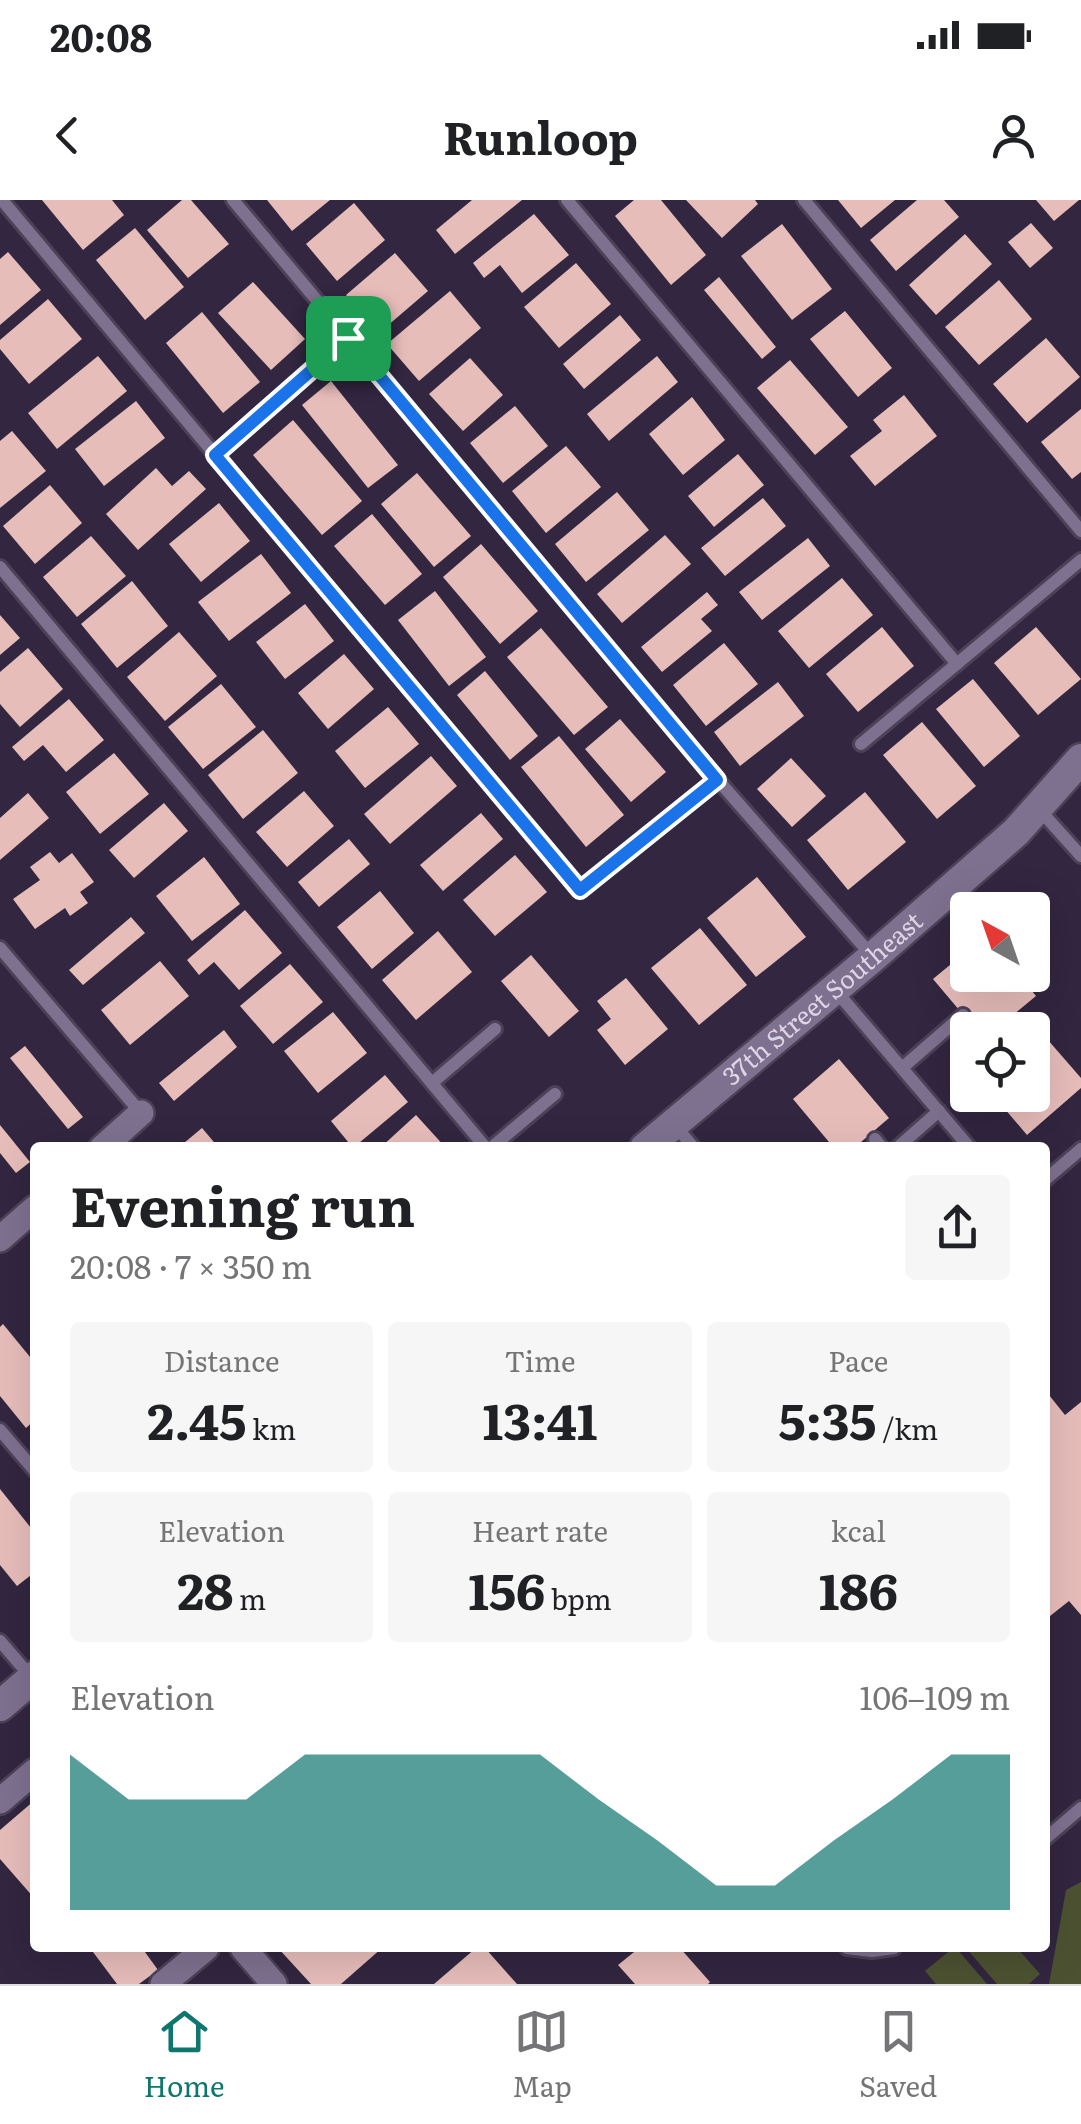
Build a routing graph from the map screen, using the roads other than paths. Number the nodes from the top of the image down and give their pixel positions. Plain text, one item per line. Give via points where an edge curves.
1 (2, 200) edge
2 (232, 200) edge
3 (567, 200) edge
4 (804, 200) edge
5 (348, 338) junction
6 (215, 455) junction
7 (1081, 531) edge
8 (1081, 560) edge
9 (0, 567) edge
10 (957, 664) junction
11 (861, 744) dead end
12 (1081, 759) edge
13 (717, 780) junction
14 (1038, 808) junction
15 (1081, 856) edge
16 (0, 948) edge
17 (873, 957) junction
18 (834, 988) junction
19 (950, 1026) edge
20 (495, 1029) dead end
21 (902, 1068) junction
22 (432, 1083) junction
23 (555, 1094) dead end
24 (939, 1112) junction
25 (141, 1113) joint
26 (674, 1123) junction
27 (109, 1142) edge
28 (484, 1142) edge
29 (496, 1142) edge
30 (652, 1142) edge
31 (689, 1142) edge
32 (904, 1142) edge
33 (965, 1142) edge
34 (1081, 1150) edge
35 (1050, 1176) edge
36 (30, 1212) edge
37 (0, 1239) edge
38 (0, 1430) edge
39 (30, 1465) edge
40 (0, 1641) edge
41 (25, 1690) edge
42 (30, 1776) edge
43 (0, 1801) edge
44 (1081, 1808) edge
45 (1050, 1835) edge
46 (201, 1952) edge
47 (246, 1952) edge
48 (163, 1984) edge
49 (274, 1984) edge

1 - 6 lane
2 - 5 lane
3 - 10 lane
4 - 7 lane
5 - 6 lane
5 - 13 lane
6 - 13 lane via 580,890
8 - 10 lane
9 - 22 lane
10 - 11 lane
12 - 14 street, 37th Street Southeast
13 - 17 lane
14 - 15 lane
14 - 17 street, 37th Street Southeast
16 - 25 lane
17 - 18 street, 37th Street Southeast
18 - 21 lane
18 - 26 street, 37th Street Southeast
19 - 21 lane
20 - 22 lane
21 - 24 lane
22 - 28 lane
23 - 29 lane
24 - 32 lane
24 - 33 lane
25 - 27 street
26 - 30 street, 37th Street Southeast
26 - 31 lane
34 - 35 lane
36 - 37 street
38 - 39 lane
40 - 41 lane
42 - 43 street
44 - 45 lane
46 - 48 street
47 - 49 street

